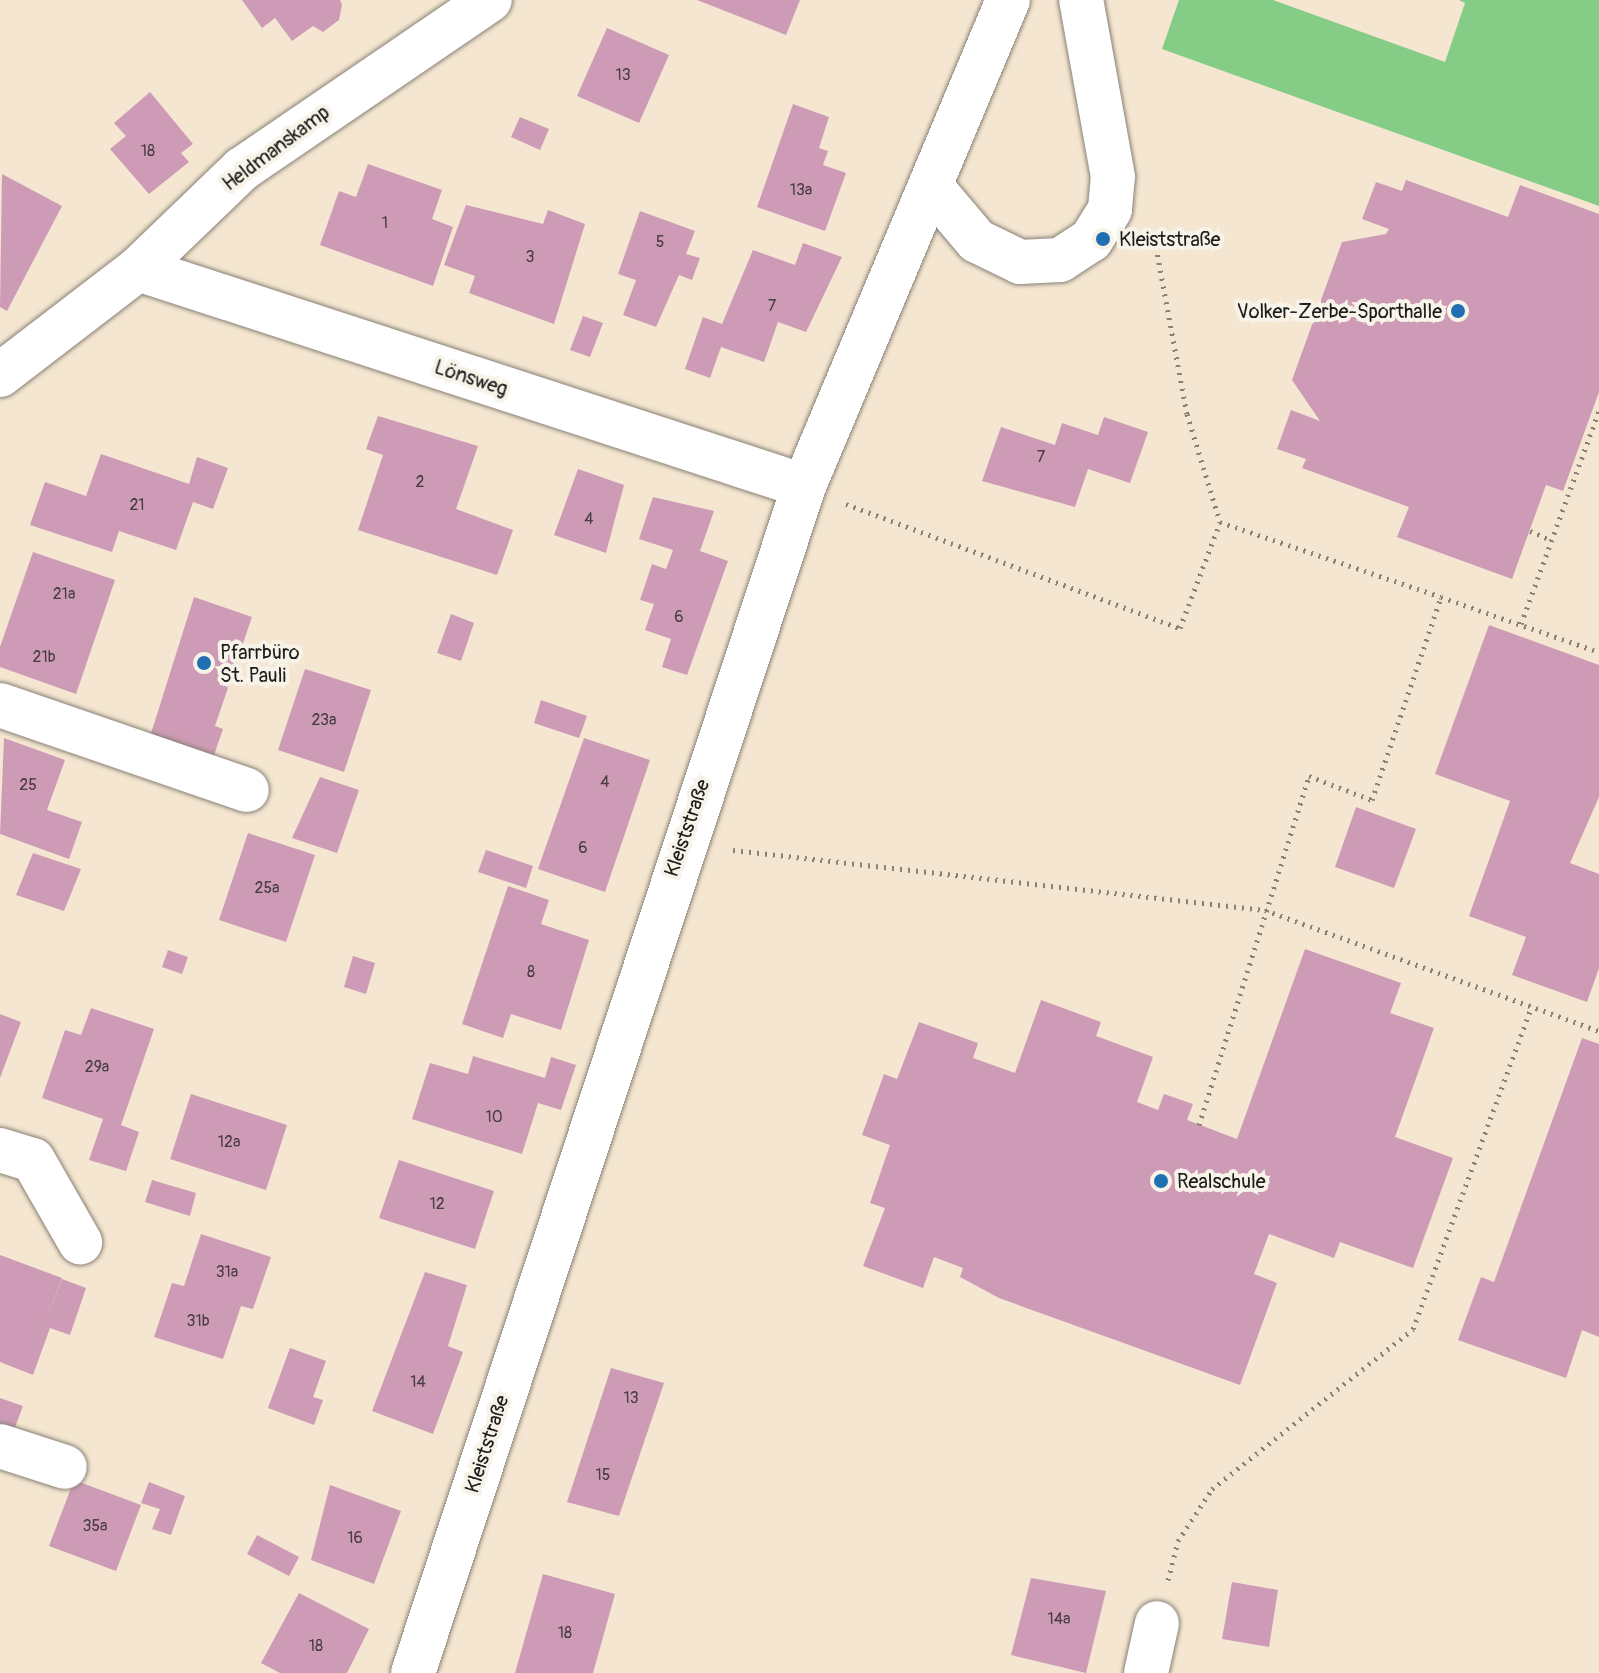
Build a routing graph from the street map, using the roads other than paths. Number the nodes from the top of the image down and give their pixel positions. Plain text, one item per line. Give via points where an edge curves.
1 (490, 0) edge
2 (1008, 0) edge
3 (1081, 0) edge
4 (933, 189) junction
5 (138, 269) junction
6 (0, 375) edge
7 (804, 486) junction
8 (0, 705) edge
9 (247, 790) dead end
10 (0, 1150) edge
11 (80, 1242) dead end
12 (0, 1446) edge
13 (65, 1467) dead end
14 (1157, 1623) road end
15 (413, 1673) edge
16 (1146, 1673) edge

1 - 5 street, Heldmanskamp via 242,169
2 - 4 street, Kleiststraße
3 - 4 street via 1113,177 1110,209 1091,240 1060,260 1020,262 977,241
4 - 7 street, Kleiststraße
5 - 6 street, Heldmanskamp
5 - 7 street, Lönsweg
7 - 15 street, Kleiststraße
8 - 9 street
10 - 11 street via 33,1160
12 - 13 street
14 - 16 street

